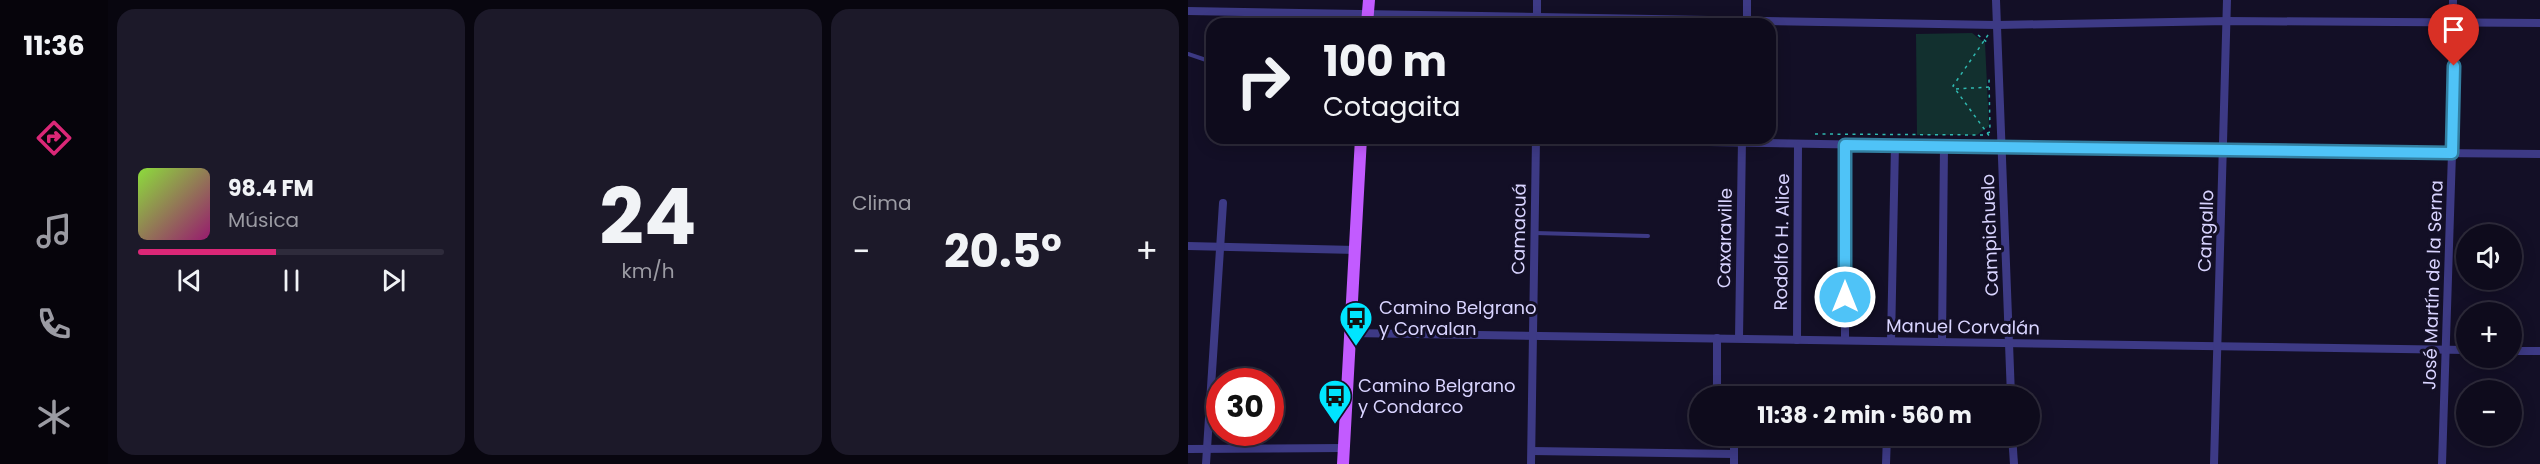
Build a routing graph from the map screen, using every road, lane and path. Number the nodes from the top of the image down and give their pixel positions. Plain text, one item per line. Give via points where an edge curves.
1 (1233, 0) edge
2 (1370, 0) edge
3 (1537, 0) edge
4 (1747, 0) edge
5 (1996, 0) edge
6 (2227, 0) edge
7 (2453, 0) edge
8 (1188, 11) edge
9 (1233, 11) junction
10 (1351, 18) edge
11 (1368, 18) edge
12 (1537, 18) edge
13 (1747, 18) edge
14 (2228, 21) junction
15 (1776, 22) edge
16 (2455, 23) junction
17 (2540, 23) edge
18 (1996, 25) junction
19 (1977, 33) dead end
20 (1997, 34) junction
21 (1984, 40) junction
22 (1988, 44) dead end
23 (1188, 54) edge
24 (1206, 60) edge
25 (1989, 76) dead end
26 (1989, 87) junction
27 (1955, 89) junction
28 (1987, 133) junction
29 (1815, 134) dead end
30 (1990, 138) dead end
31 (1776, 143) edge
32 (1361, 144) edge
33 (1536, 144) edge
34 (1742, 144) edge
35 (1798, 145) junction
36 (1845, 145) junction
37 (1895, 145) junction
38 (1944, 146) junction
39 (2002, 146) junction
40 (2224, 151) junction
41 (2452, 153) junction
42 (2540, 154) edge
43 (1223, 203) dead end
44 (1534, 233) junction
45 (1648, 236) dead end
46 (1188, 246) edge
47 (1219, 247) junction
48 (1356, 250) junction
49 (1350, 333) junction
50 (1532, 335) junction
51 (1717, 338) junction
52 (1739, 338) junction
53 (1797, 340) junction
54 (1845, 340) junction
55 (1891, 341) junction
56 (1942, 341) junction
57 (2009, 344) junction
58 (2217, 346) junction
59 (2446, 349) junction
60 (2456, 350) edge
61 (2522, 351) edge
62 (2540, 351) edge
63 (1717, 386) edge
64 (2011, 386) edge
65 (1733, 446) edge
66 (1887, 446) edge
67 (2013, 446) edge
68 (1343, 448) junction
69 (1188, 449) edge
70 (1206, 449) junction
71 (1532, 451) junction
72 (1733, 454) junction
73 (1206, 464) edge
74 (1342, 464) edge
75 (1531, 464) edge
76 (1734, 464) edge
77 (1886, 464) edge
78 (2014, 464) edge
79 (2214, 464) edge
80 (2442, 464) edge

1 - 9 street
2 - 11 main road
3 - 12 street
4 - 13 street
5 - 18 street, Campichuelo
6 - 14 street, Cangallo
7 - 16 street, José Martín de la Serna
8 - 9 street
9 - 10 street
14 - 16 street
14 - 18 street
14 - 40 street, Cangallo
15 - 18 street
16 - 17 street
16 - 41 street, José Martín de la Serna
18 - 20 street, Campichuelo
19 - 21 path
20 - 21 path via 1988,34
20 - 39 street, Campichuelo
21 - 22 path
21 - 27 path via 1953,86
23 - 24 lane
25 - 26 path
26 - 27 path
26 - 28 path
27 - 28 path
28 - 29 path
28 - 30 path
31 - 35 street
32 - 48 main road
33 - 44 street, Camacuá
34 - 52 street, Caxaraville
35 - 36 street
35 - 53 street, Rodolfo H. Alice
36 - 37 street
36 - 54 street
37 - 38 street
37 - 55 street
38 - 39 street
38 - 56 street
39 - 40 street
39 - 57 street, Campichuelo
40 - 41 street
40 - 58 street, Cangallo
41 - 42 street
41 - 59 street, José Martín de la Serna
43 - 47 street
44 - 45 lane
44 - 50 street, Camacuá
46 - 47 street
47 - 48 street
47 - 70 street
48 - 49 main road
49 - 50 street, Manuel Corvalán
49 - 68 main road
50 - 51 street, Manuel Corvalán
50 - 71 street, Camacuá
51 - 52 street, Manuel Corvalán
51 - 63 street
52 - 53 street, Manuel Corvalán
53 - 54 street, Manuel Corvalán
54 - 55 street, Manuel Corvalán
55 - 56 street, Manuel Corvalán
56 - 57 street, Manuel Corvalán
57 - 58 street, Manuel Corvalán
57 - 64 street, Campichuelo
58 - 59 street, Manuel Corvalán
58 - 79 street, Cangallo
59 - 60 street, Manuel Corvalán
59 - 80 street, José Martín de la Serna
61 - 62 street
65 - 72 street
66 - 77 street
67 - 78 street
68 - 70 street
68 - 74 main road
69 - 70 street
70 - 73 street
71 - 72 street
71 - 75 street, Camacuá
72 - 76 street

